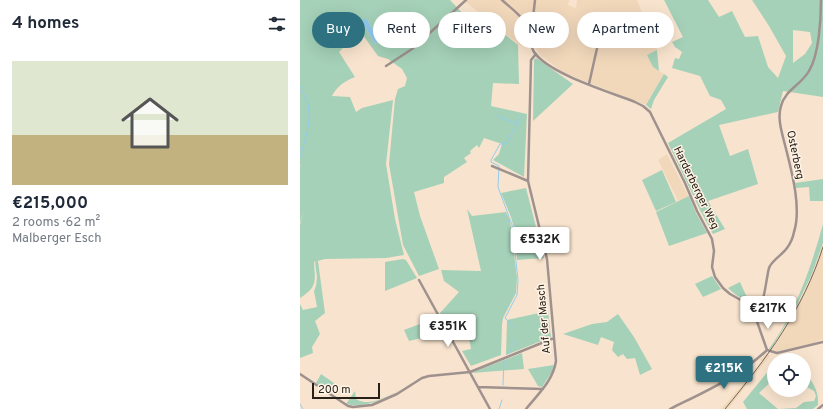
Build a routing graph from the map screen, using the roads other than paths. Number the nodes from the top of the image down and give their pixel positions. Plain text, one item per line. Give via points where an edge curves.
1 (466, 0) edge
2 (502, 0) edge
3 (535, 0) edge
4 (821, 0) edge
5 (516, 12) edge
6 (534, 12) edge
7 (532, 48) edge
8 (597, 48) edge
9 (536, 54) junction
10 (386, 66) dead end
11 (589, 84) junction
12 (492, 166) dead end
13 (528, 181) junction
14 (419, 280) dead end
15 (756, 315) junction
16 (448, 334) junction
17 (434, 337) dead end
18 (554, 338) junction
19 (823, 342) edge
20 (768, 350) junction
21 (470, 372) junction
22 (300, 374) edge
23 (478, 387) junction
24 (542, 389) junction
25 (823, 405) edge
26 (490, 409) edge
27 (526, 409) edge
28 (670, 409) edge
29 (818, 409) edge

1 - 10 street via 412,49
2 - 5 street
3 - 6 street
4 - 15 street, Osterberg via 815,54 810,70 801,82 786,94 780,114 781,130 793,177 797,214 794,231 787,248 770,266
7 - 9 street
8 - 11 street
9 - 11 street, Harderberger Weg via 566,75
9 - 13 street, Auf der Masch via 531,60
11 - 15 street, Harderberger Weg via 635,102 650,112 712,239 712,267 715,277 730,294 748,304
12 - 13 street
13 - 18 street, Auf der Masch via 547,259
14 - 16 street
15 - 20 street, Harderberger Weg
16 - 17 street
16 - 21 street
18 - 21 street
18 - 24 street, Auf der Masch via 554,372
19 - 20 street via 777,353
20 - 28 street via 724,382
21 - 22 street via 429,376 419,379 380,403 353,407 344,405
21 - 23 street
23 - 24 street
23 - 26 street
24 - 27 street, Auf der Masch
25 - 29 street

